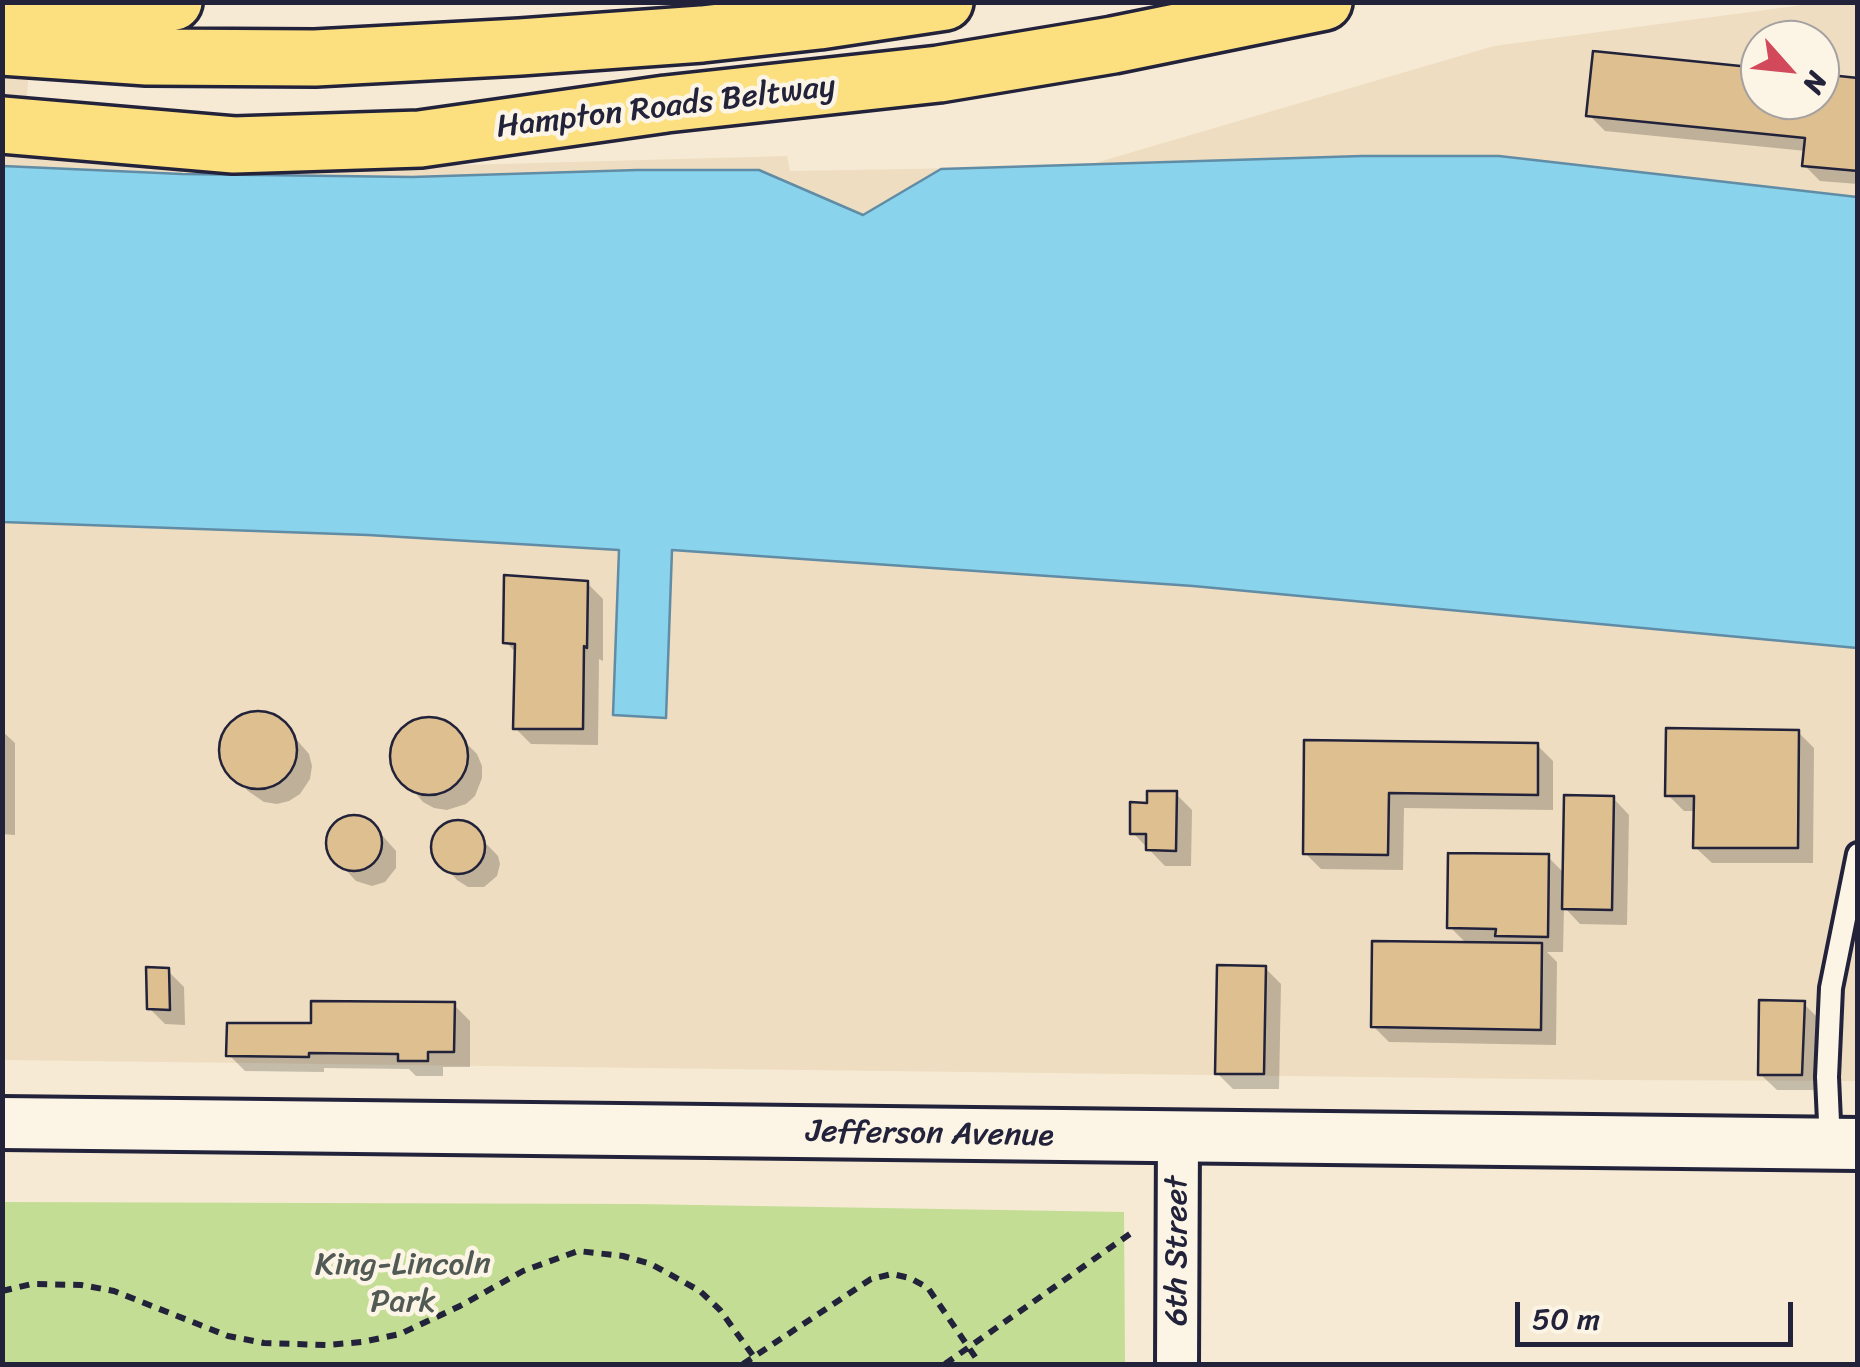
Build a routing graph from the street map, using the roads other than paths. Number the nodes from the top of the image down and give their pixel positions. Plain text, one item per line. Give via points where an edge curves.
1 (174, 2) edge
2 (944, 2) edge
3 (1324, 2) edge
4 (2, 15) edge
5 (2, 47) edge
6 (2, 125) edge
7 (1858, 854) edge
8 (2, 1123) edge
9 (1178, 1138) junction
10 (1844, 1144) edge
11 (1177, 1364) edge

1 - 4 highway
2 - 5 highway, Hampton Roads Beltway via 702,34 315,58
3 - 6 highway, Hampton Roads Beltway via 939,74 420,139 234,145
7 - 10 lane via 1831,988 1827,1077
8 - 9 street, Jefferson Avenue
9 - 10 street, Jefferson Avenue
9 - 11 street, 6th Street

